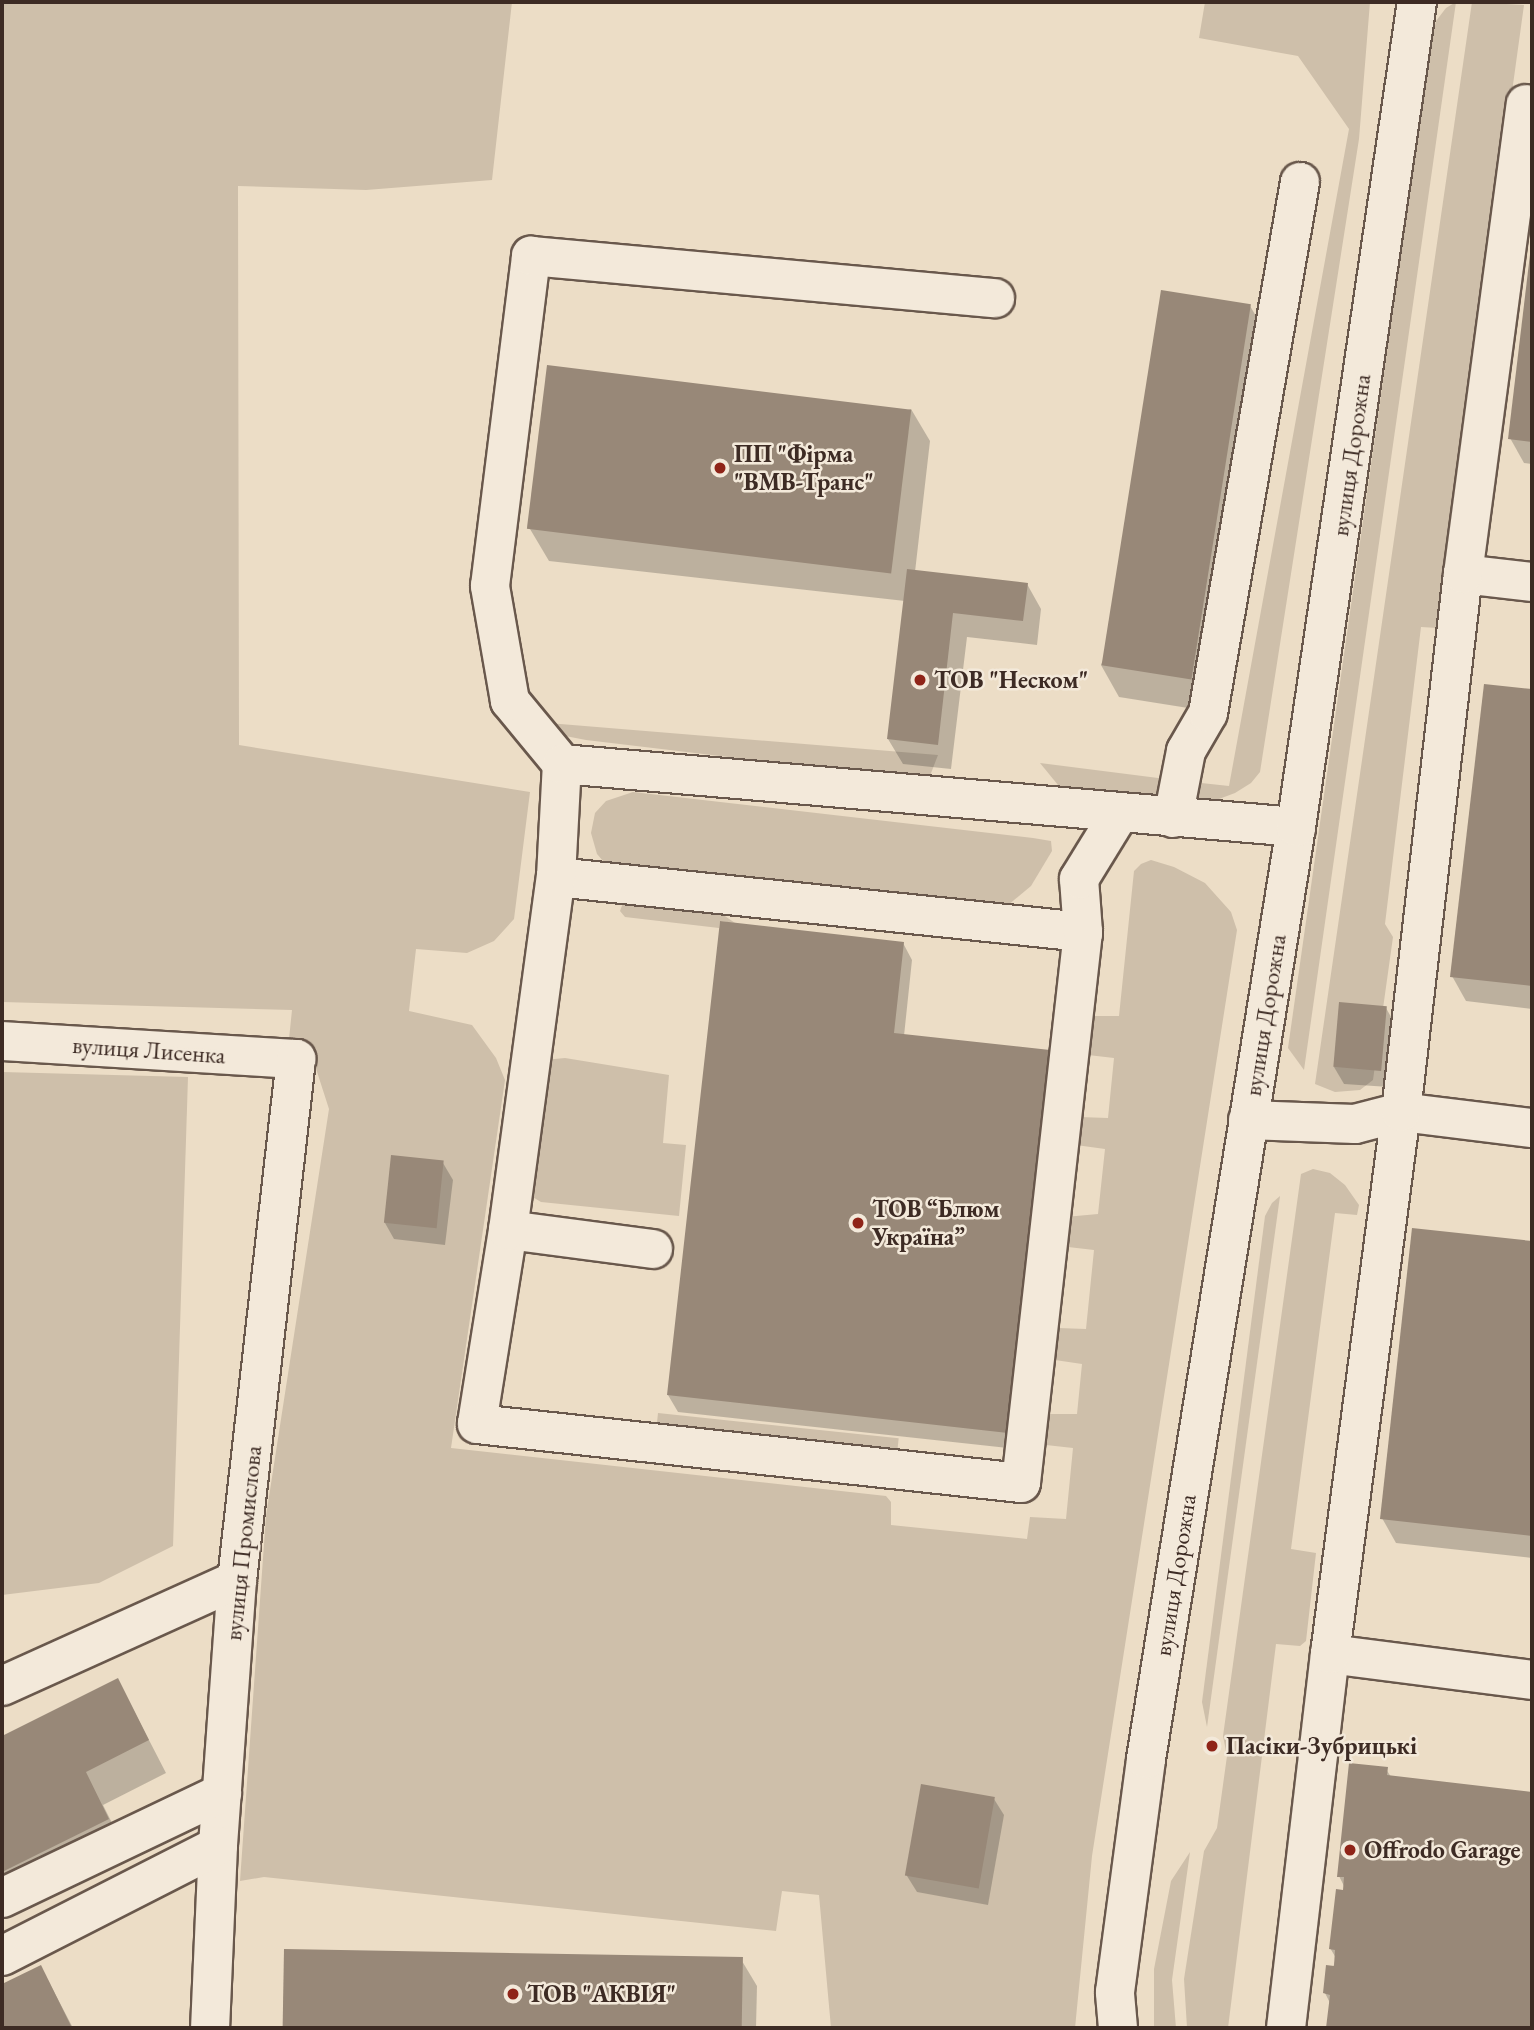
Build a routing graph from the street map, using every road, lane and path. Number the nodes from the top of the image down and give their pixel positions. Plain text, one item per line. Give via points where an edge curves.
1 (1417, 2) edge
2 (1526, 104) dead end
3 (1300, 182) dead end
4 (995, 298) dead end
5 (1463, 574) junction
6 (1532, 582) edge
7 (562, 765) junction
8 (1119, 814) junction
9 (1173, 818) junction
10 (1296, 827) junction
11 (556, 877) junction
12 (1083, 932) junction
13 (2, 1041) edge
14 (296, 1059) joint
15 (1401, 1112) junction
16 (1248, 1120) junction
17 (1532, 1128) edge
18 (508, 1230) junction
19 (653, 1249) dead end
20 (237, 1580) junction
21 (1330, 1654) junction
22 (1532, 1680) edge
23 (2, 1686) edge
24 (222, 1793) junction
25 (218, 1846) junction
26 (2, 1898) edge
27 (2, 1956) edge
28 (210, 2028) edge
29 (1118, 2028) edge
30 (1286, 2028) edge

1 - 10 street, вулиця Дорожна
2 - 5 street
3 - 9 street via 1208,713 1186,751
4 - 7 street via 531,256 490,586 510,701
5 - 6 street
5 - 15 street
7 - 8 street
7 - 11 street
8 - 9 street
8 - 12 street via 1079,879
9 - 10 street
10 - 16 street, вулиця Дорожна
11 - 12 street
11 - 18 street
12 - 18 street via 1021,1483 477,1424
13 - 14 street, вулиця Лисенка
14 - 20 street, вулиця Промислова
15 - 16 street via 1355,1124
15 - 17 street
15 - 21 street
16 - 29 street, вулиця Дорожна via 1146,1759 1115,1992
18 - 19 street
20 - 23 street
20 - 24 street, вулиця Промислова
21 - 22 street
21 - 30 street
24 - 25 street, вулиця Промислова
24 - 26 street
25 - 27 street
25 - 28 street, вулиця Промислова

